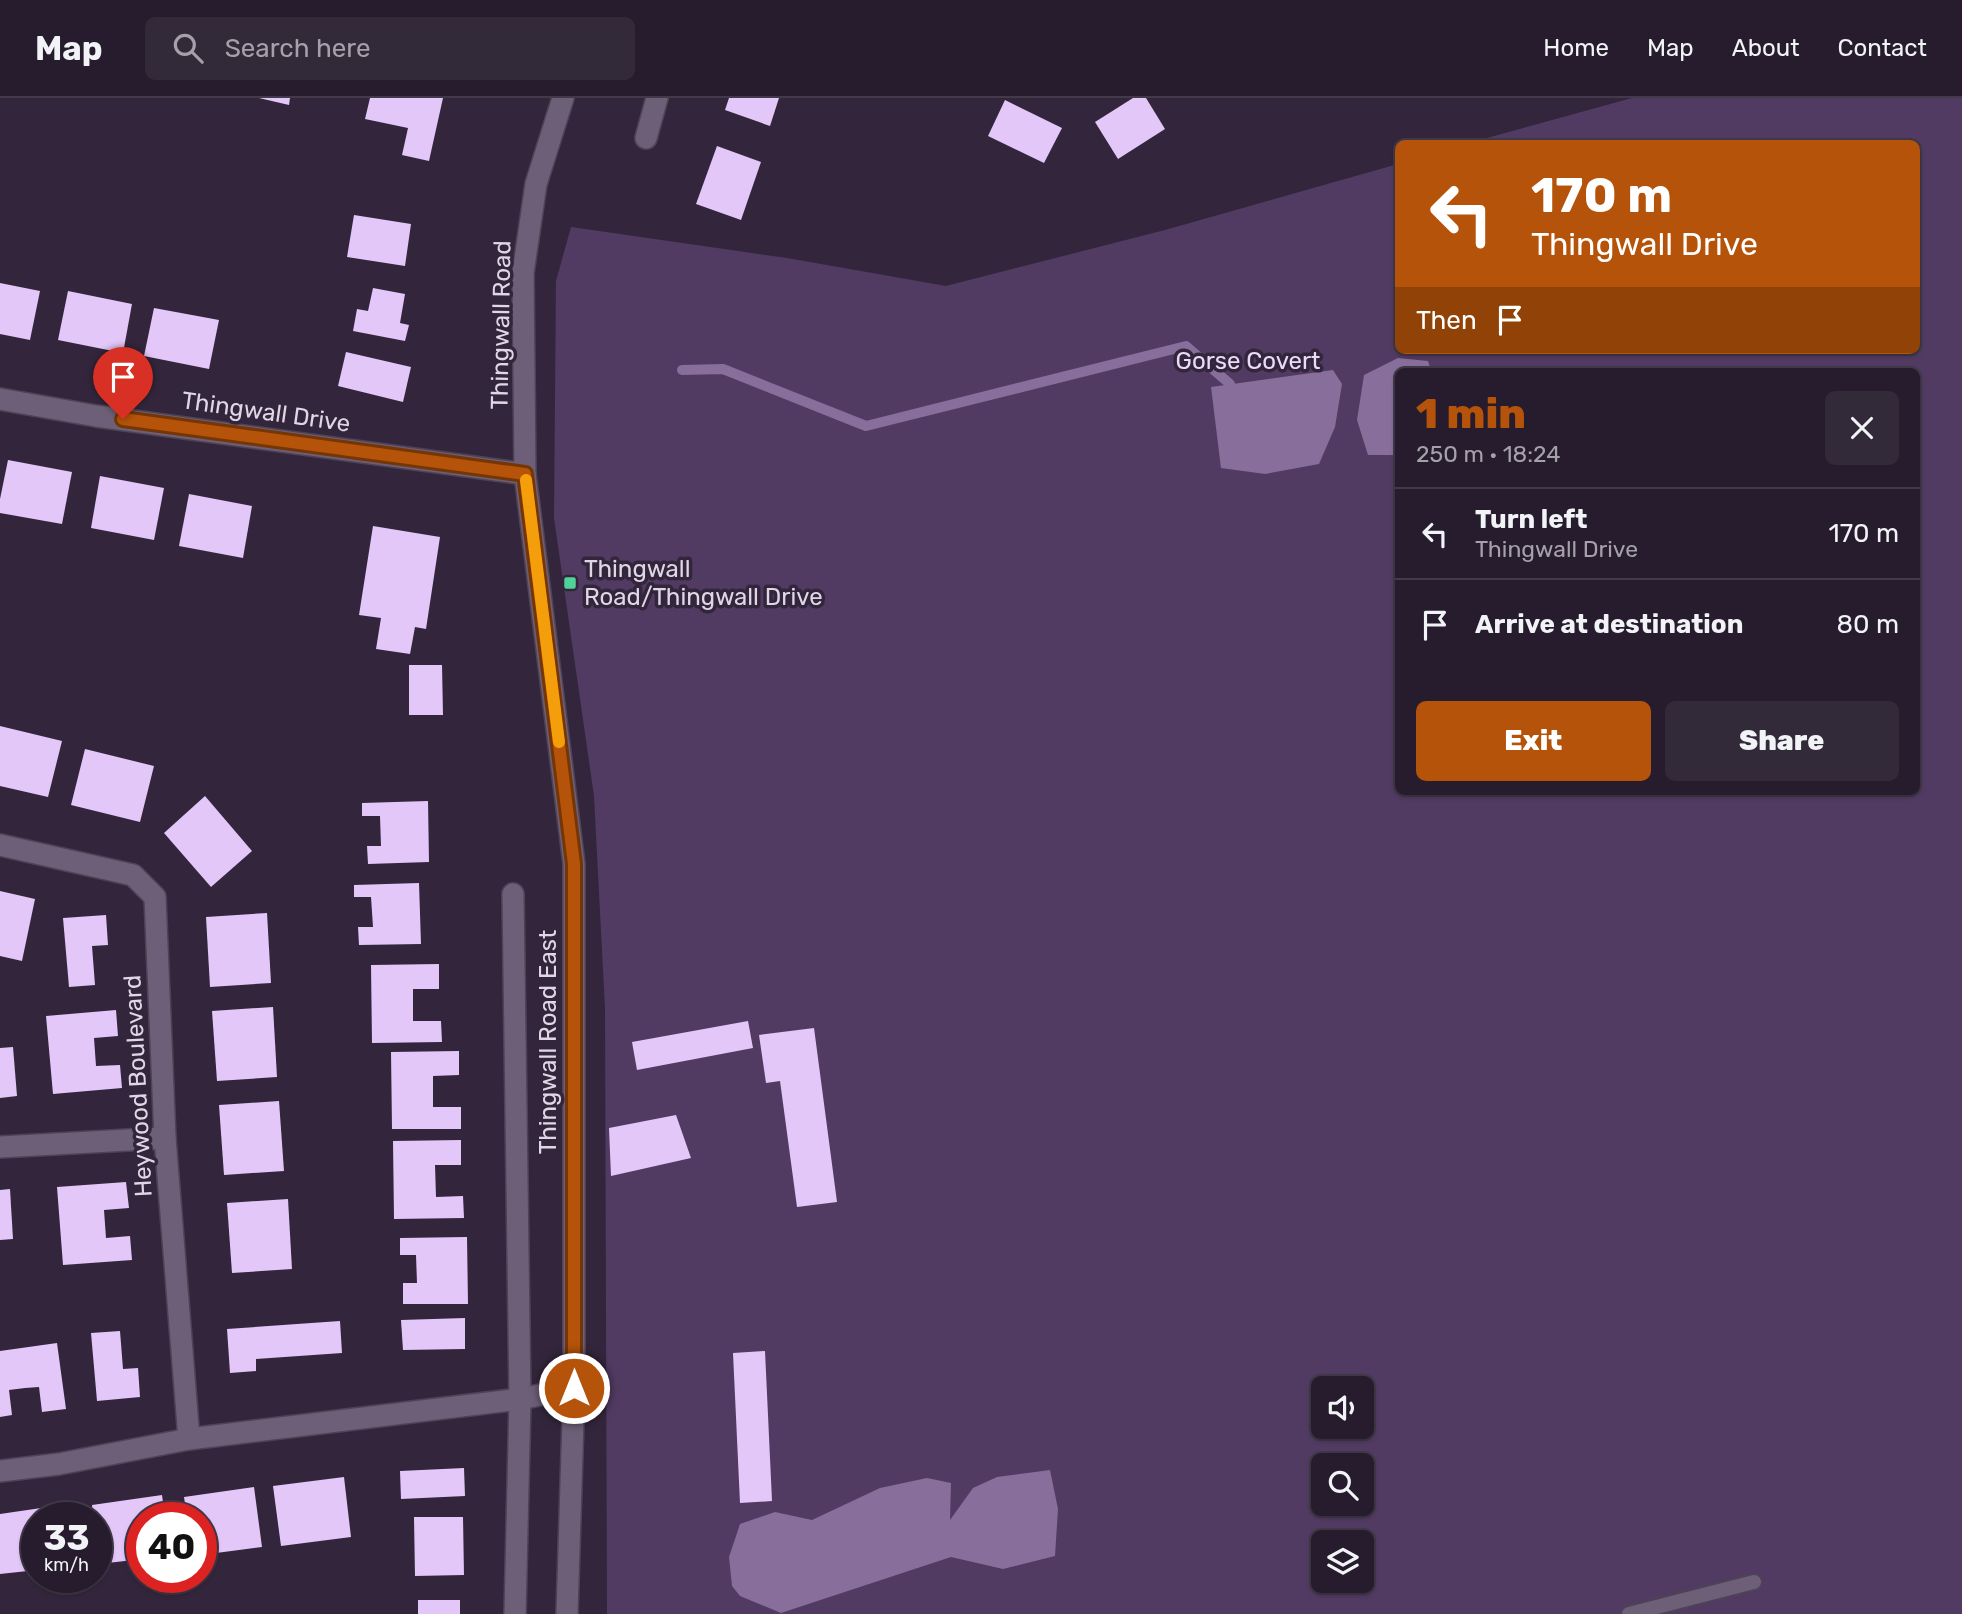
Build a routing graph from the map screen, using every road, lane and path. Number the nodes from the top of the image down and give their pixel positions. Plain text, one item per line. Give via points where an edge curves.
1 (563, 98) edge
2 (657, 98) edge
3 (646, 138) dead end
4 (0, 399) edge
5 (525, 474) junction
6 (0, 845) edge
7 (513, 894) dead end
8 (165, 1138) junction
9 (0, 1147) edge
10 (574, 1388) junction
11 (520, 1399) junction
12 (189, 1439) junction
13 (0, 1471) edge
14 (1754, 1582) dead end
15 (515, 1614) edge
16 (567, 1614) edge
17 (1629, 1614) edge

1 - 5 street, Thingwall Road via 536,184 523,272
2 - 3 street
4 - 5 street, Thingwall Drive
5 - 10 street, Thingwall Road East via 574,864
6 - 8 street, Heywood Boulevard via 133,875 155,897
7 - 11 street, Thingwall Road East
8 - 9 street
8 - 12 street, Heywood Boulevard
10 - 11 street
10 - 16 street, Thingwall Road East
11 - 12 street
11 - 15 street, Thingwall Road East
12 - 13 street
14 - 17 lane

